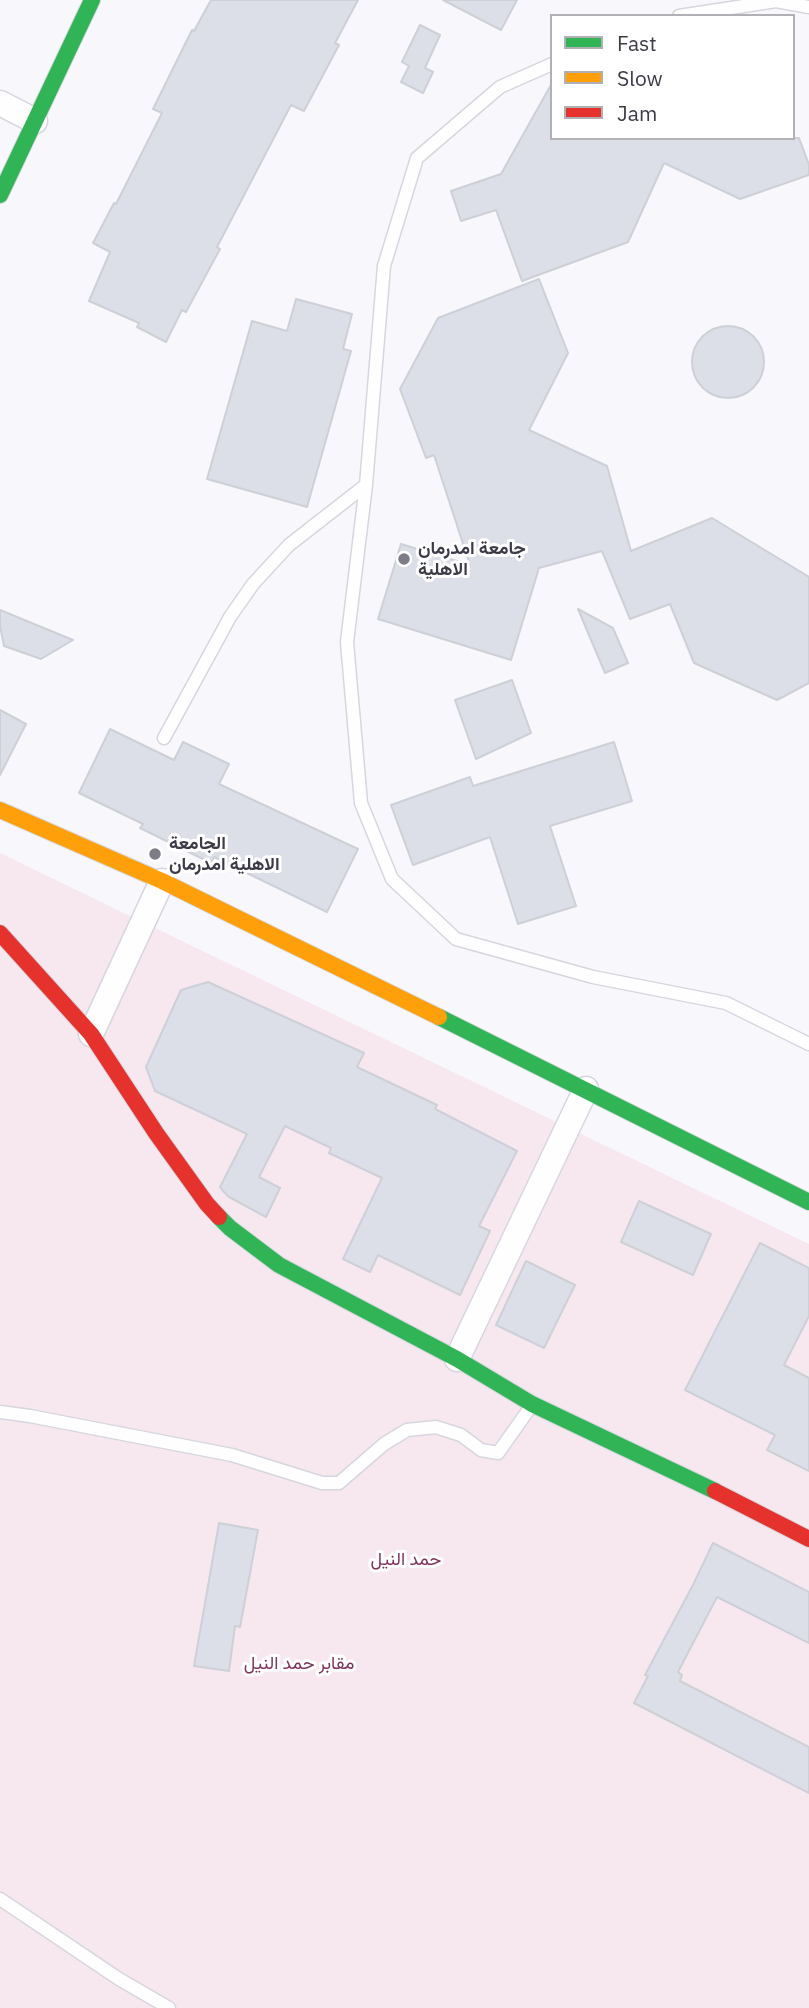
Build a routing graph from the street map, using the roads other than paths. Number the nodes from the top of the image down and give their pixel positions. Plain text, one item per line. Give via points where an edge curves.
1 (92, 0) edge
2 (809, 6) edge
3 (692, 14) edge
4 (550, 65) edge
5 (0, 103) edge
6 (34, 121) junction
7 (0, 195) edge
8 (366, 485) junction
9 (164, 738) dead end
10 (0, 810) edge
11 (162, 881) junction
12 (0, 933) edge
13 (91, 1034) junction
14 (809, 1044) edge
15 (586, 1089) junction
16 (809, 1202) edge
17 (457, 1359) junction
18 (532, 1404) junction
19 (0, 1412) edge
20 (809, 1539) edge
21 (0, 1899) edge
22 (169, 2008) edge

1 - 6 street
2 - 3 lane via 776,1
4 - 8 lane via 500,87 417,158 384,266
5 - 6 street
6 - 7 street
8 - 9 lane via 289,545 253,584
8 - 14 lane via 348,642 361,803 392,879 456,939 593,977 726,1003
10 - 11 street
11 - 13 street
11 - 15 street
12 - 13 street
13 - 17 street via 207,1204 230,1227 279,1265
15 - 16 street
15 - 17 street
17 - 18 street
18 - 19 lane via 498,1454 436,1427 407,1430 339,1483 322,1483 232,1455
18 - 20 street
21 - 22 lane

